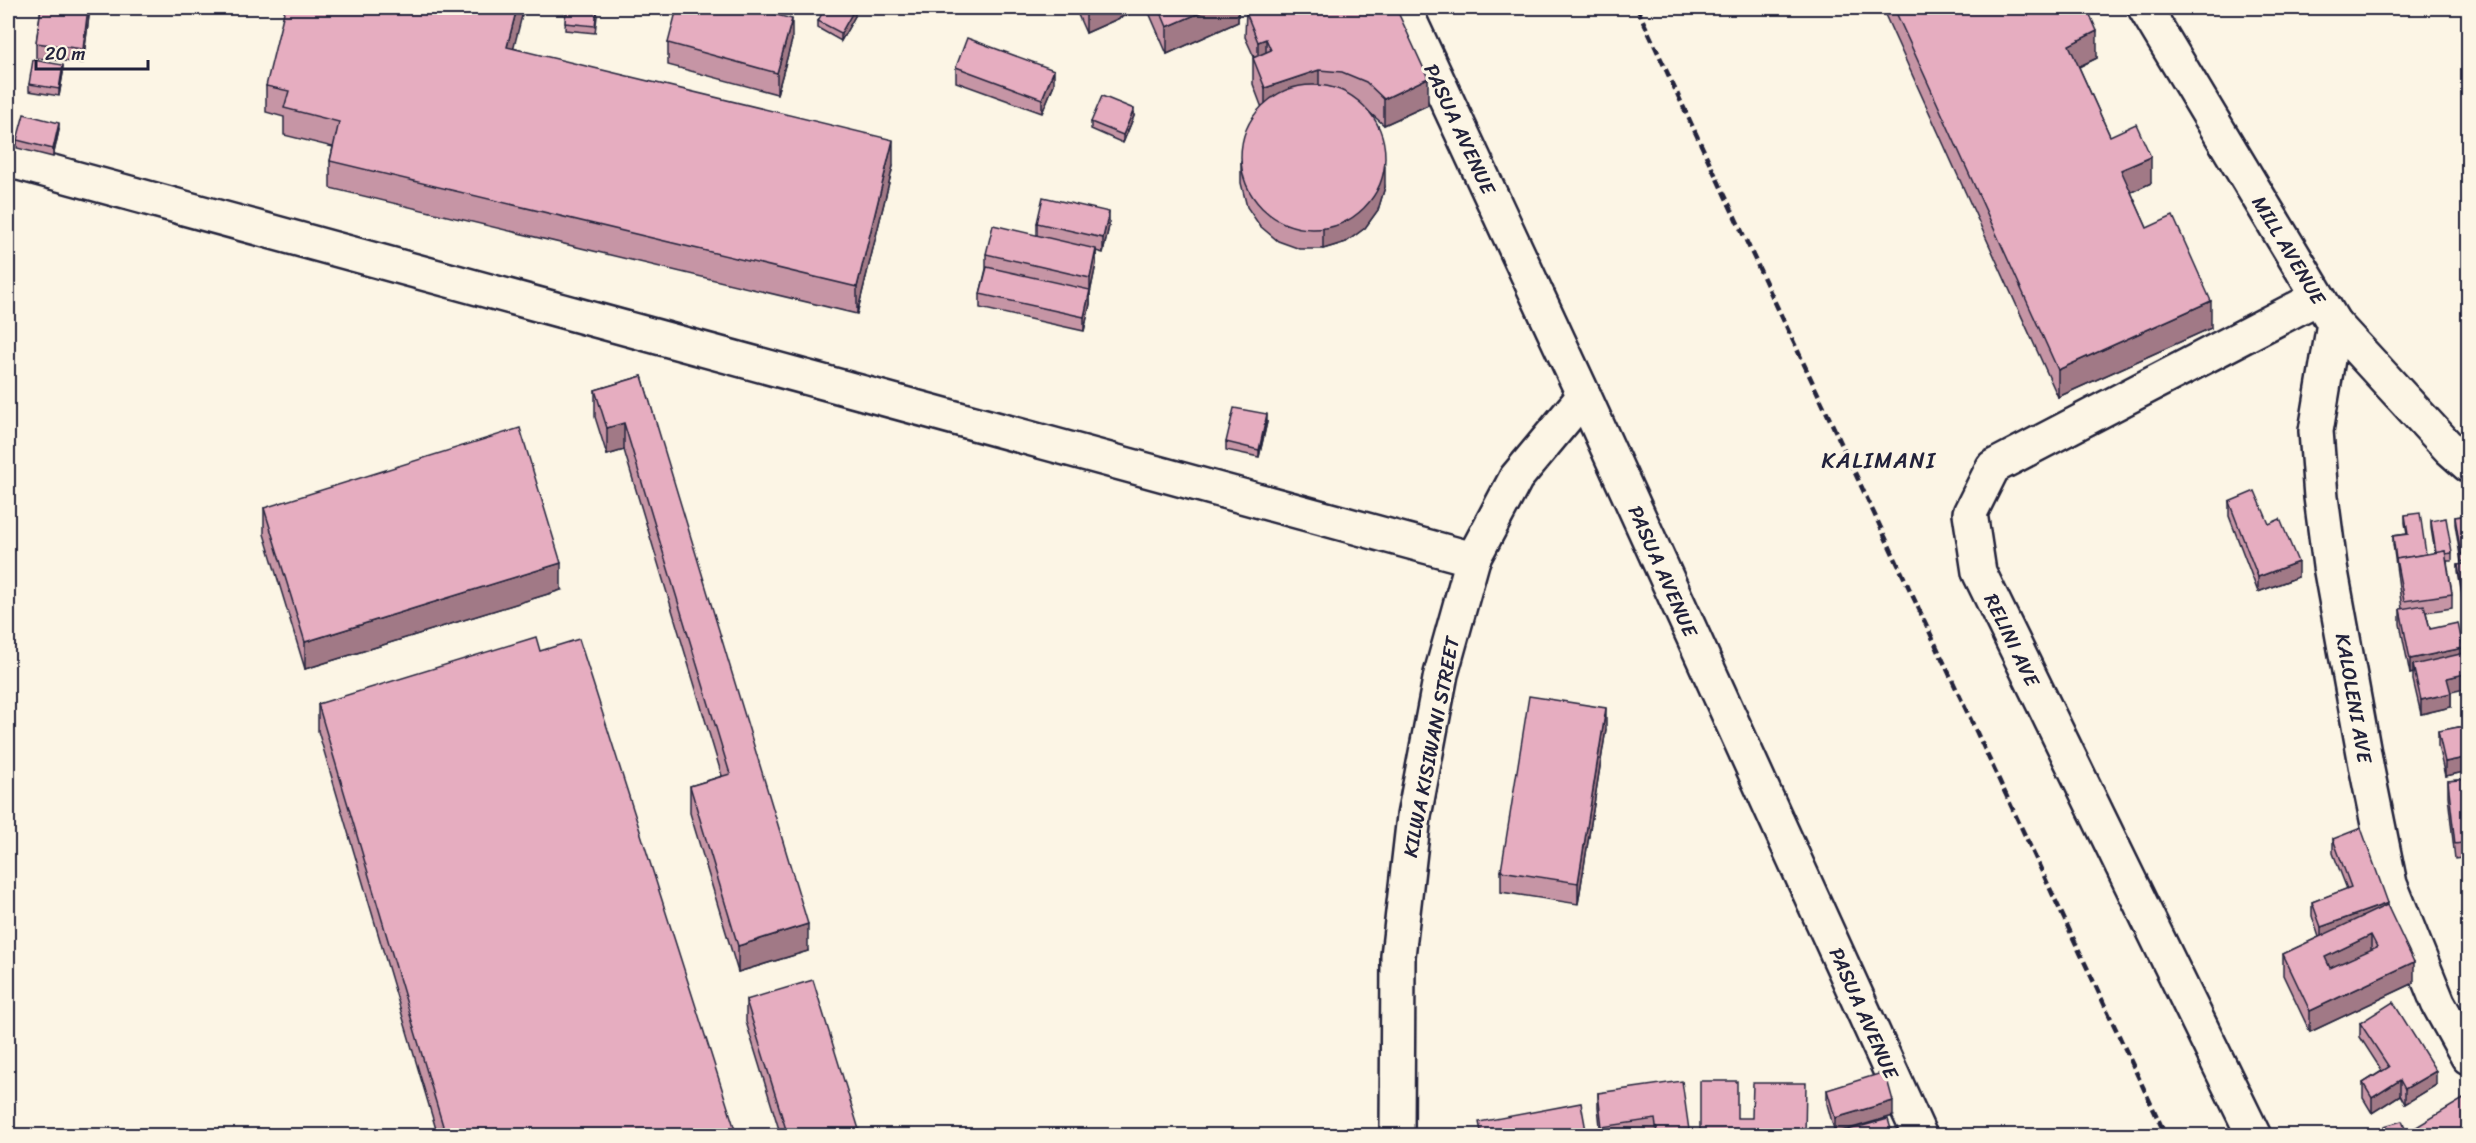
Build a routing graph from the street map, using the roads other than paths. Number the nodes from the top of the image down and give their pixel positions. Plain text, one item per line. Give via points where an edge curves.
1 (1404, 8) edge
2 (2145, 8) edge
3 (8, 160) edge
4 (2326, 310) junction
5 (1584, 396) junction
6 (2463, 454) edge
7 (1473, 558) junction
8 (2469, 1057) edge
9 (1397, 1136) edge
10 (1920, 1136) edge
11 (2254, 1136) edge

1 - 5 street, PASUA AVENUE
2 - 4 street, MILL AVENUE
3 - 7 street
4 - 6 street, MILL AVENUE
4 - 8 street, KALOLENI AVE via 2316,431 2321,497 2361,736 2390,884 2438,1003
4 - 11 street, RELINI AVE via 1993,467 1970,513 1979,572
5 - 7 street, KILWA KISIWANI STREET via 1516,478
5 - 10 street, PASUA AVENUE
7 - 9 street, KILWA KISIWANI STREET via 1441,674 1414,816 1398,956

